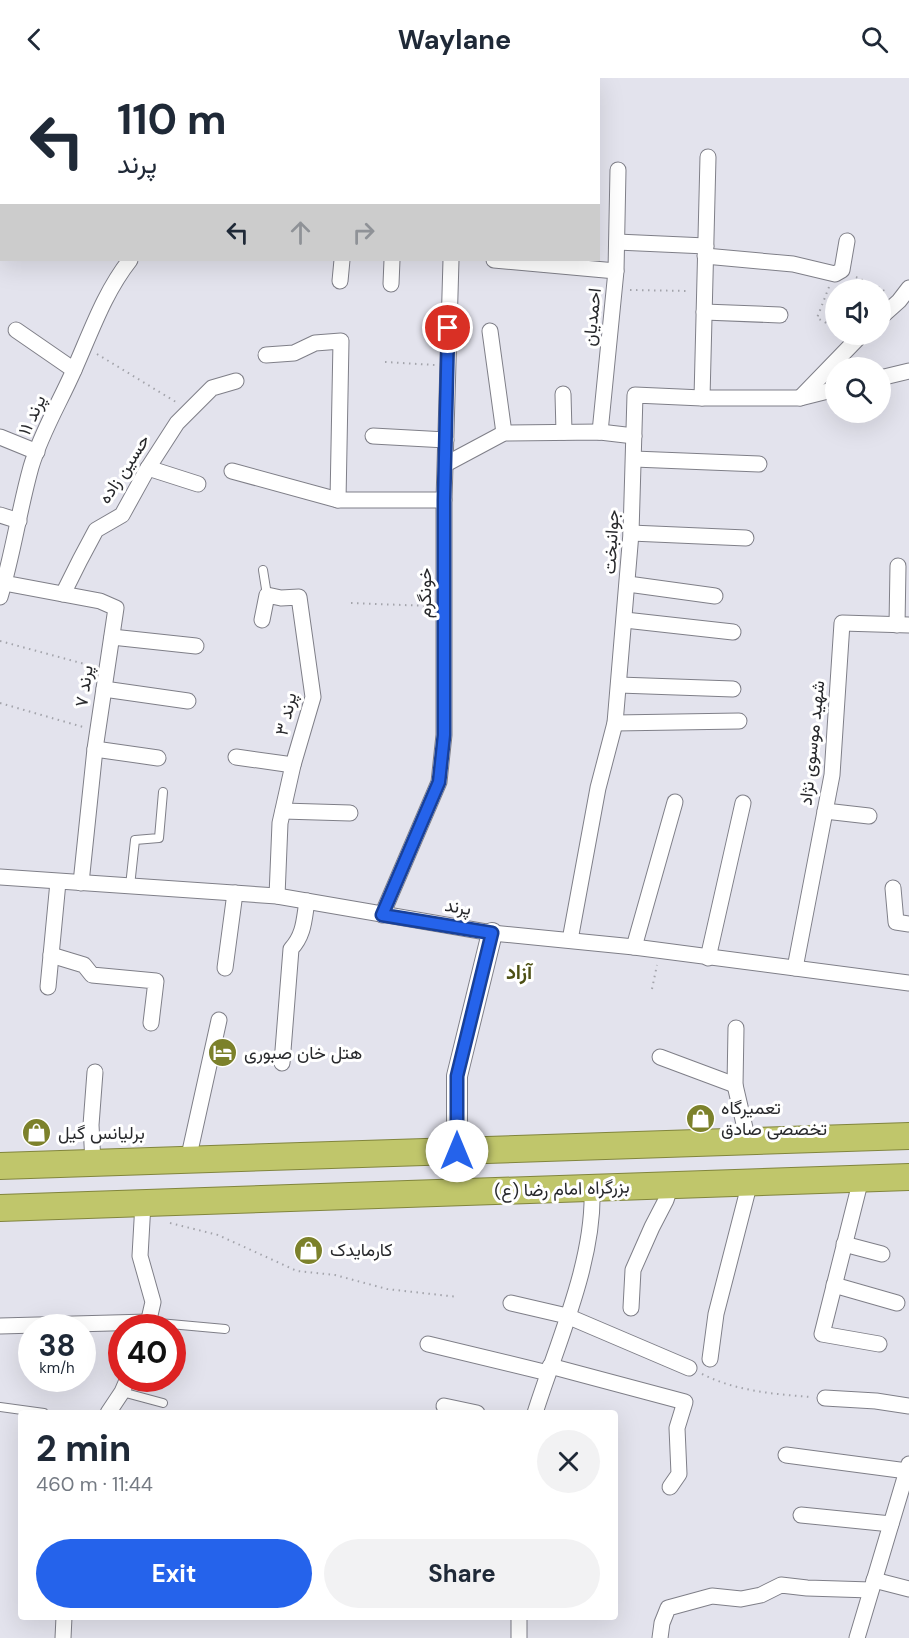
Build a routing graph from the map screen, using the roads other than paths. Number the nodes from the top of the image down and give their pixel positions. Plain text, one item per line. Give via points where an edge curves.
1 (708, 157) dead end
2 (618, 170) dead end
3 (847, 241) dead end
4 (617, 242) junction
5 (706, 251) junction
6 (129, 261) edge
7 (342, 261) edge
8 (392, 261) edge
9 (451, 261) edge
10 (505, 261) edge
11 (616, 271) junction
12 (340, 281) dead end
13 (391, 284) dead end
14 (909, 288) edge
15 (891, 308) edge
16 (704, 312) junction
17 (780, 315) dead end
18 (16, 330) dead end
19 (490, 331) dead end
20 (851, 345) edge
21 (266, 355) dead end
22 (74, 370) junction
23 (909, 371) edge
24 (891, 375) edge
25 (236, 381) dead end
26 (825, 392) edge
27 (564, 394) dead end
28 (702, 398) junction
29 (800, 398) junction
30 (564, 432) junction
31 (600, 432) junction
32 (504, 433) junction
33 (374, 436) dead end
34 (634, 436) junction
35 (0, 437) edge
36 (446, 440) junction
37 (37, 452) junction
38 (634, 459) junction
39 (446, 464) junction
40 (759, 464) dead end
41 (148, 468) junction
42 (232, 471) dead end
43 (198, 484) dead end
44 (338, 500) junction
45 (444, 500) junction
46 (0, 515) edge
47 (19, 521) junction
48 (632, 533) junction
49 (746, 538) dead end
50 (898, 566) dead end
51 (263, 570) dead end
52 (628, 584) junction
53 (2, 590) edge
54 (63, 594) junction
55 (267, 595) junction
56 (715, 596) dead end
57 (262, 620) dead end
58 (625, 620) junction
59 (903, 625) edge
60 (733, 632) dead end
61 (112, 637) junction
62 (196, 646) dead end
63 (619, 686) junction
64 (104, 689) junction
65 (733, 689) dead end
66 (188, 701) dead end
67 (739, 721) dead end
68 (615, 723) junction
69 (95, 749) junction
70 (236, 757) dead end
71 (158, 758) dead end
72 (293, 765) junction
73 (163, 792) dead end
74 (675, 802) dead end
75 (743, 803) dead end
76 (283, 811) junction
77 (825, 811) junction
78 (350, 813) dead end
79 (869, 816) dead end
80 (0, 877) edge
81 (58, 882) junction
82 (81, 883) junction
83 (130, 886) junction
84 (893, 888) dead end
85 (235, 893) junction
86 (277, 896) junction
87 (307, 901) junction
88 (382, 915) junction
89 (909, 924) edge
90 (492, 933) junction
91 (570, 940) junction
92 (634, 947) junction
93 (51, 955) junction
94 (708, 958) junction
95 (225, 968) dead end
96 (795, 968) junction
97 (909, 983) edge
98 (48, 987) dead end
99 (219, 1020) dead end
100 (151, 1023) dead end
101 (736, 1028) dead end
102 (660, 1057) dead end
103 (282, 1063) dead end
104 (95, 1072) dead end
105 (735, 1085) junction
106 (909, 1136) edge
107 (748, 1141) junction
108 (457, 1151) junction
109 (188, 1160) junction
110 (93, 1163) junction
111 (0, 1166) edge
112 (909, 1177) edge
113 (861, 1179) junction
114 (750, 1182) junction
115 (671, 1185) junction
116 (592, 1188) junction
117 (0, 1208) edge
118 (143, 1209) junction
119 (844, 1244) junction
120 (882, 1254) dead end
121 (834, 1285) junction
122 (511, 1303) dead end
123 (897, 1303) dead end
124 (631, 1308) dead end
125 (150, 1314) edge
126 (567, 1316) junction
127 (108, 1325) edge
128 (0, 1326) edge
129 (186, 1327) edge
130 (225, 1329) dead end
131 (428, 1344) dead end
132 (879, 1344) dead end
133 (710, 1359) dead end
134 (689, 1368) road end
135 (549, 1370) junction
136 (121, 1392) edge
137 (140, 1392) edge
138 (825, 1398) road end
139 (163, 1403) dead end
140 (444, 1406) dead end
141 (909, 1406) edge
142 (0, 1407) edge
143 (22, 1410) edge
144 (110, 1410) edge
145 (463, 1410) edge
146 (536, 1410) edge
147 (786, 1455) dead end
148 (908, 1467) edge
149 (670, 1487) dead end
150 (801, 1515) dead end
151 (891, 1524) junction
152 (872, 1585) junction
153 (909, 1588) edge
154 (64, 1620) edge
155 (519, 1620) edge
156 (63, 1638) edge
157 (519, 1638) edge
158 (660, 1638) edge
159 (857, 1638) edge

1 - 5 street
2 - 4 street, احمدیان
3 - 5 street via 838,272
4 - 5 street
4 - 11 street, احمدیان
5 - 16 street
6 - 22 street, پرند ۱۱ via 95,318
7 - 12 street
8 - 13 street
9 - 36 street, خونگرم
10 - 11 street
11 - 31 street, احمدیان
14 - 15 street
16 - 17 street
16 - 28 street
18 - 22 street
19 - 32 street
20 - 29 street
21 - 44 street via 294,353 315,343 341,341
22 - 37 street, پرند ۱۱
23 - 24 street
25 - 41 street, حسین زاده via 212,388 177,423
26 - 29 street, جوانبخت
27 - 30 street
28 - 29 street, جوانبخت
28 - 34 street, جوانبخت via 635,395
30 - 31 street
30 - 32 street
31 - 34 street
32 - 39 street
33 - 36 street
34 - 38 street, جوانبخت
35 - 37 street
36 - 39 street, خونگرم
37 - 47 street, پرند ۱۱
38 - 40 street
38 - 48 street, جوانبخت
39 - 45 street, خونگرم
41 - 43 street
41 - 54 street, حسین زاده via 122,515 96,530
42 - 44 street
44 - 45 street
45 - 88 street, خونگرم via 441,774
46 - 47 street
47 - 53 street, پرند ۱۱
48 - 49 street
48 - 52 street, جوانبخت
50 - 59 street
51 - 55 lane
52 - 56 street
52 - 58 street, جوانبخت
53 - 54 street, پرند ۷
54 - 61 street, پرند ۷ via 116,608
55 - 57 street
55 - 72 street, پرند ۳ via 299,597 313,697
58 - 60 street
58 - 63 street, جوانبخت
59 - 77 street, شهید موسوی نژاد via 842,623
61 - 62 street
61 - 64 street, پرند ۷
63 - 65 street
63 - 68 street, جوانبخت
64 - 66 street
64 - 69 street, پرند ۷
67 - 68 street
68 - 91 street, جوانبخت via 598,788
69 - 71 street
69 - 82 street, پرند ۷
70 - 72 street
72 - 76 street, پرند ۳
73 - 83 lane via 159,838 135,840
74 - 92 street
75 - 94 street
76 - 78 street
76 - 86 street, پرند ۳
77 - 79 street
77 - 96 street, شهید موسوی نژاد
80 - 81 street, پرند
81 - 82 street, پرند
81 - 93 street
82 - 83 street, پرند
83 - 85 street, پرند
84 - 89 street via 896,922
85 - 86 street, پرند
85 - 95 street
86 - 87 street, پرند
87 - 88 street, پرند
87 - 103 street via 302,933 291,949
88 - 90 street, پرند
90 - 91 street, پرند
90 - 108 street via 457,1076
91 - 92 street, پرند
92 - 94 street, پرند
93 - 98 street
93 - 100 street via 84,965 92,975 156,981
94 - 96 street, پرند
96 - 97 street, پرند
99 - 109 street
101 - 105 street
102 - 105 street
104 - 110 street
105 - 107 street
106 - 107 highway
107 - 108 highway
108 - 109 highway
109 - 110 highway
110 - 111 highway
112 - 113 highway, بزرگراه امام رضا (ع)
113 - 114 highway, بزرگراه امام رضا (ع)
113 - 119 street
114 - 115 highway, بزرگراه امام رضا (ع)
114 - 133 street via 716,1314
115 - 116 highway, بزرگراه امام رضا (ع)
115 - 124 street via 633,1270
116 - 118 highway, بزرگراه امام رضا (ع)
116 - 126 street via 593,1208 580,1279
117 - 118 highway, بزرگراه امام رضا (ع)
118 - 125 street via 140,1256 153,1302
119 - 120 street
119 - 121 street
121 - 123 street
121 - 132 street via 822,1334
122 - 126 street
126 - 134 street
126 - 135 street
127 - 128 street
129 - 130 lane
131 - 135 street
135 - 146 street
135 - 149 street via 685,1402 677,1428 679,1474
136 - 144 street
137 - 139 lane
138 - 141 street
140 - 145 street
142 - 143 lane
147 - 148 street
148 - 151 street
150 - 151 street
151 - 152 street
152 - 153 street
152 - 158 street via 781,1585 741,1599 712,1596 668,1608
152 - 159 street
154 - 156 street
155 - 157 street

